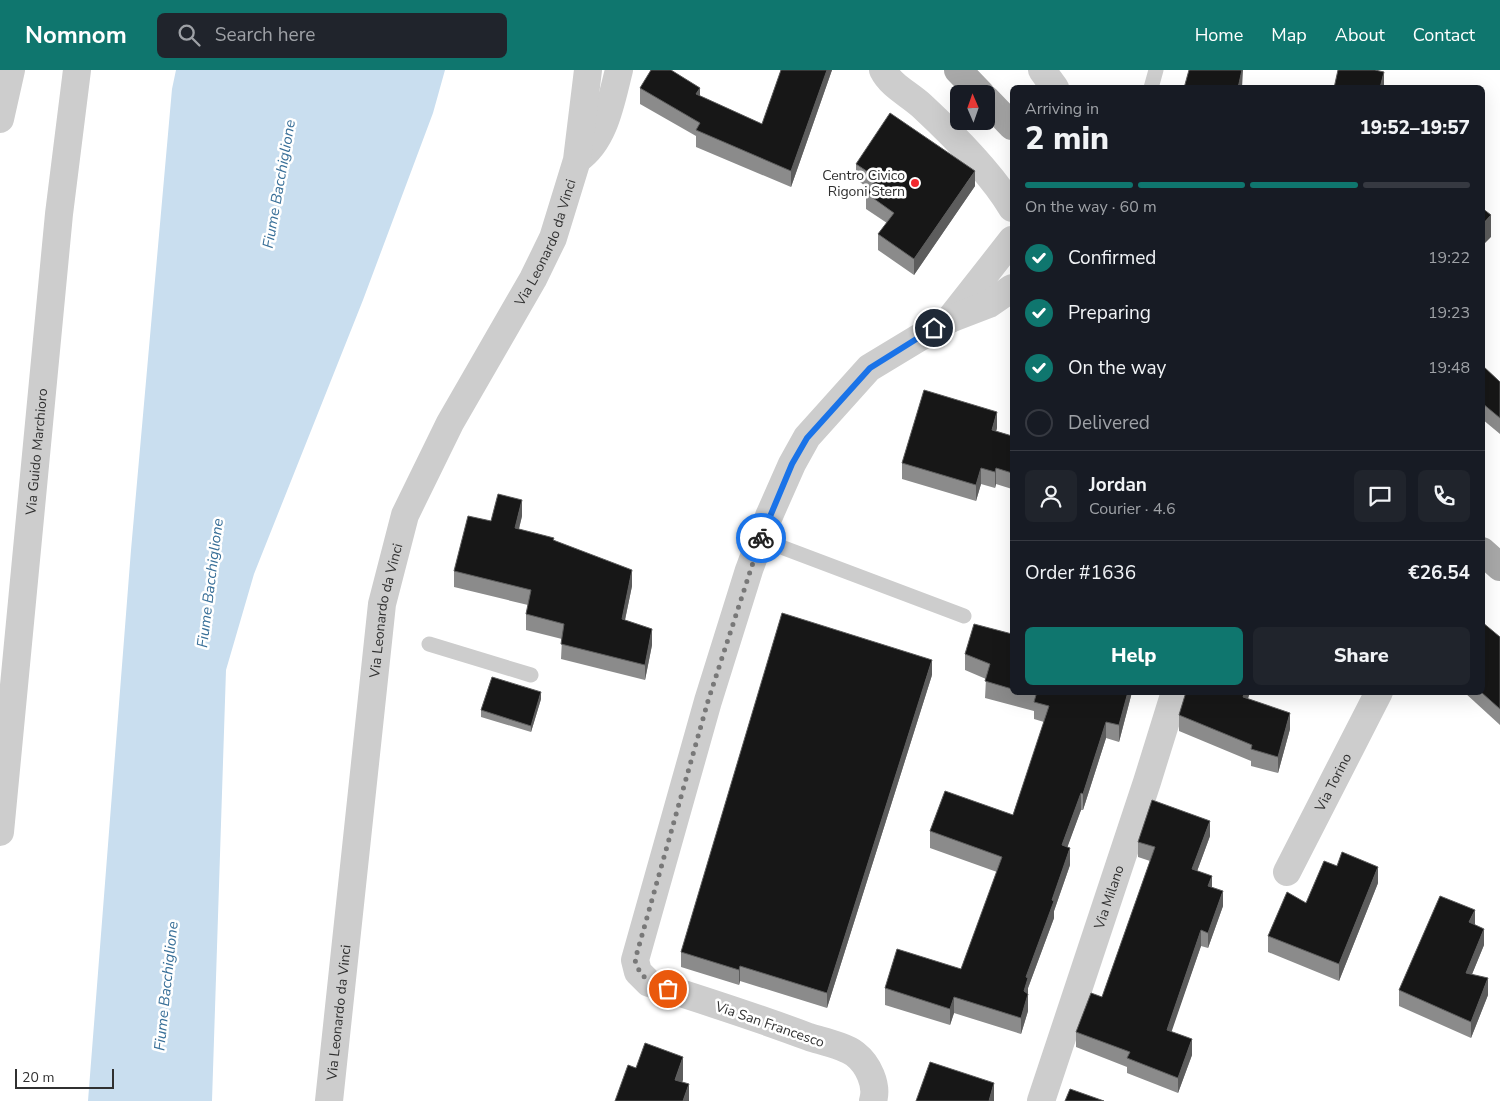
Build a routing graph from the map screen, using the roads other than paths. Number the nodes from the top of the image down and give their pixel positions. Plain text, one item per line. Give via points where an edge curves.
1 (12, 70) edge
2 (77, 70) edge
3 (588, 70) edge
4 (619, 70) edge
5 (883, 70) edge
6 (958, 70) edge
7 (1042, 70) edge
8 (1156, 70) edge
9 (972, 85) edge
10 (1053, 85) edge
11 (1151, 85) edge
12 (995, 108) edge
13 (0, 120) edge
14 (1010, 124) edge
15 (577, 160) junction
16 (1010, 204) edge
17 (1010, 243) edge
18 (1010, 289) edge
19 (950, 318) junction
20 (760, 539) junction
21 (1485, 554) edge
22 (1500, 567) edge
23 (964, 616) dead end
24 (429, 644) dead end
25 (531, 674) dead end
26 (1174, 695) edge
27 (1377, 695) edge
28 (0, 832) edge
29 (1287, 872) dead end
30 (329, 1101) edge
31 (872, 1101) edge
32 (1041, 1101) edge

1 - 13 street
2 - 28 street, Via Guido Marchioro via 58,224
3 - 15 street, Via Leonardo da Vinci
4 - 15 street, Via Leonardo da Vinci via 608,114 590,151
5 - 16 street via 887,78 922,106 956,141
6 - 9 main road
7 - 10 street
8 - 11 lane
12 - 14 main road
15 - 30 street, Via Leonardo da Vinci via 549,246 450,423 402,524 382,604
17 - 19 street
18 - 19 street via 989,304
19 - 20 street via 870,368 807,438 792,464
20 - 23 lane
20 - 31 street, Via San Francesco via 708,701 635,960 638,972 650,983 855,1053 873,1081 875,1094
21 - 22 main road
24 - 25 lane
26 - 32 street, Via Milano
27 - 29 street, Via Torino

